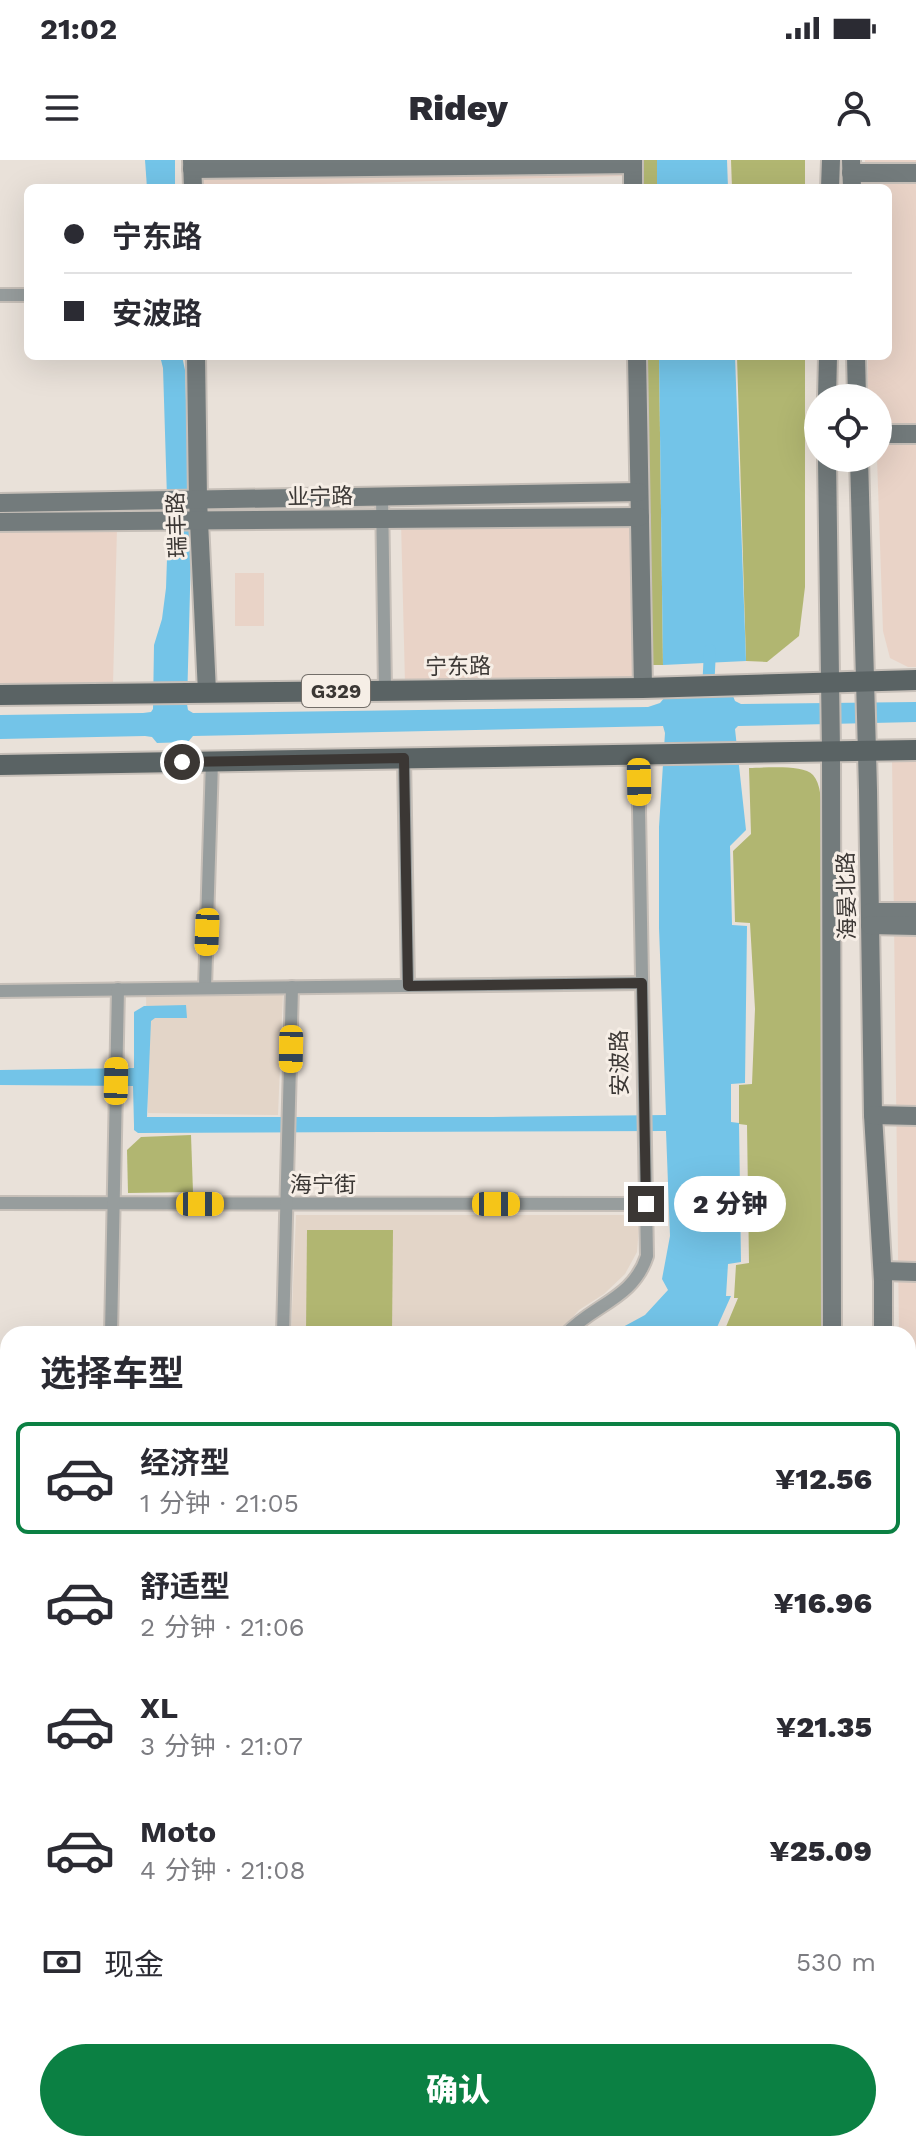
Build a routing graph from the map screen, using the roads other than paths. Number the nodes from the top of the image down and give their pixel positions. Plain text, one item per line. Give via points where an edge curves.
1 (831, 160) edge
2 (633, 162) edge
3 (192, 164) edge
4 (916, 173) edge
5 (851, 174) edge
6 (193, 184) edge
7 (633, 184) edge
8 (830, 184) edge
9 (0, 295) edge
10 (24, 295) edge
11 (196, 360) edge
12 (637, 360) edge
13 (828, 360) edge
14 (856, 360) edge
15 (827, 384) edge
16 (857, 384) edge
17 (892, 434) edge
18 (916, 434) edge
19 (827, 472) edge
20 (859, 472) edge
21 (639, 492) junction
22 (382, 496) junction
23 (198, 500) junction
24 (0, 503) edge
25 (640, 517) junction
26 (382, 519) junction
27 (199, 521) junction
28 (0, 522) edge
29 (916, 680) edge
30 (865, 681) junction
31 (829, 682) junction
32 (643, 688) junction
33 (385, 690) junction
34 (207, 692) junction
35 (0, 695) edge
36 (916, 750) edge
37 (831, 751) junction
38 (867, 751) junction
39 (638, 754) junction
40 (404, 758) junction
41 (212, 761) junction
42 (0, 765) edge
43 (916, 912) edge
44 (870, 918) junction
45 (916, 926) edge
46 (642, 983) junction
47 (408, 986) junction
48 (292, 987) junction
49 (205, 988) junction
50 (118, 989) junction
51 (0, 991) edge
52 (873, 1115) junction
53 (916, 1116) edge
54 (0, 1203) edge
55 (113, 1204) junction
56 (286, 1204) junction
57 (646, 1204) junction
58 (916, 1272) edge
59 (883, 1276) junction
60 (916, 1282) edge
61 (111, 1326) edge
62 (283, 1326) edge
63 (574, 1326) edge
64 (832, 1326) edge
65 (883, 1326) edge

1 - 8 street
2 - 3 street
2 - 7 street
3 - 6 street
4 - 5 street
9 - 10 street
11 - 23 street, 瑞丰路
12 - 21 street
13 - 15 street
14 - 16 street
17 - 18 street
19 - 31 street, 海晏北路
20 - 30 street, 海晏北路
21 - 22 street, 业宁路
21 - 25 street
22 - 23 street, 业宁路
22 - 26 street
23 - 24 street, 业宁路
23 - 27 street, 瑞丰路
25 - 26 street, 业宁路
25 - 32 street
26 - 27 street, 业宁路
26 - 33 street
27 - 28 street, 业宁路
27 - 34 street, 瑞丰路
29 - 30 main road, 宁东路 / G329
30 - 31 main road, 宁东路 / G329
30 - 38 street, 海晏北路
31 - 32 main road, 宁东路 / G329
31 - 37 street, 海晏北路
32 - 33 main road, 宁东路 / G329
33 - 34 main road, 宁东路 / G329
34 - 35 main road, 宁东路 / G329
36 - 38 main road
37 - 38 main road
37 - 39 main road
37 - 64 street, 海晏北路
38 - 44 street, 海晏北路
39 - 40 main road
39 - 46 street, 安波路
40 - 41 main road
40 - 47 street
41 - 42 main road
41 - 49 street
43 - 44 street
44 - 45 street
44 - 52 street, 海晏北路
46 - 47 street
46 - 57 street, 安波路
47 - 48 street
48 - 49 street
48 - 56 street
49 - 50 street
50 - 51 street
50 - 55 street
52 - 53 street
52 - 59 street, 海晏北路
54 - 55 street, 海宁街
55 - 56 street, 海宁街
55 - 61 street
56 - 57 street, 海宁街
56 - 62 street
57 - 63 street, 安波路 via 647,1256 635,1281
58 - 59 street
59 - 60 street
59 - 65 street, 海晏北路

